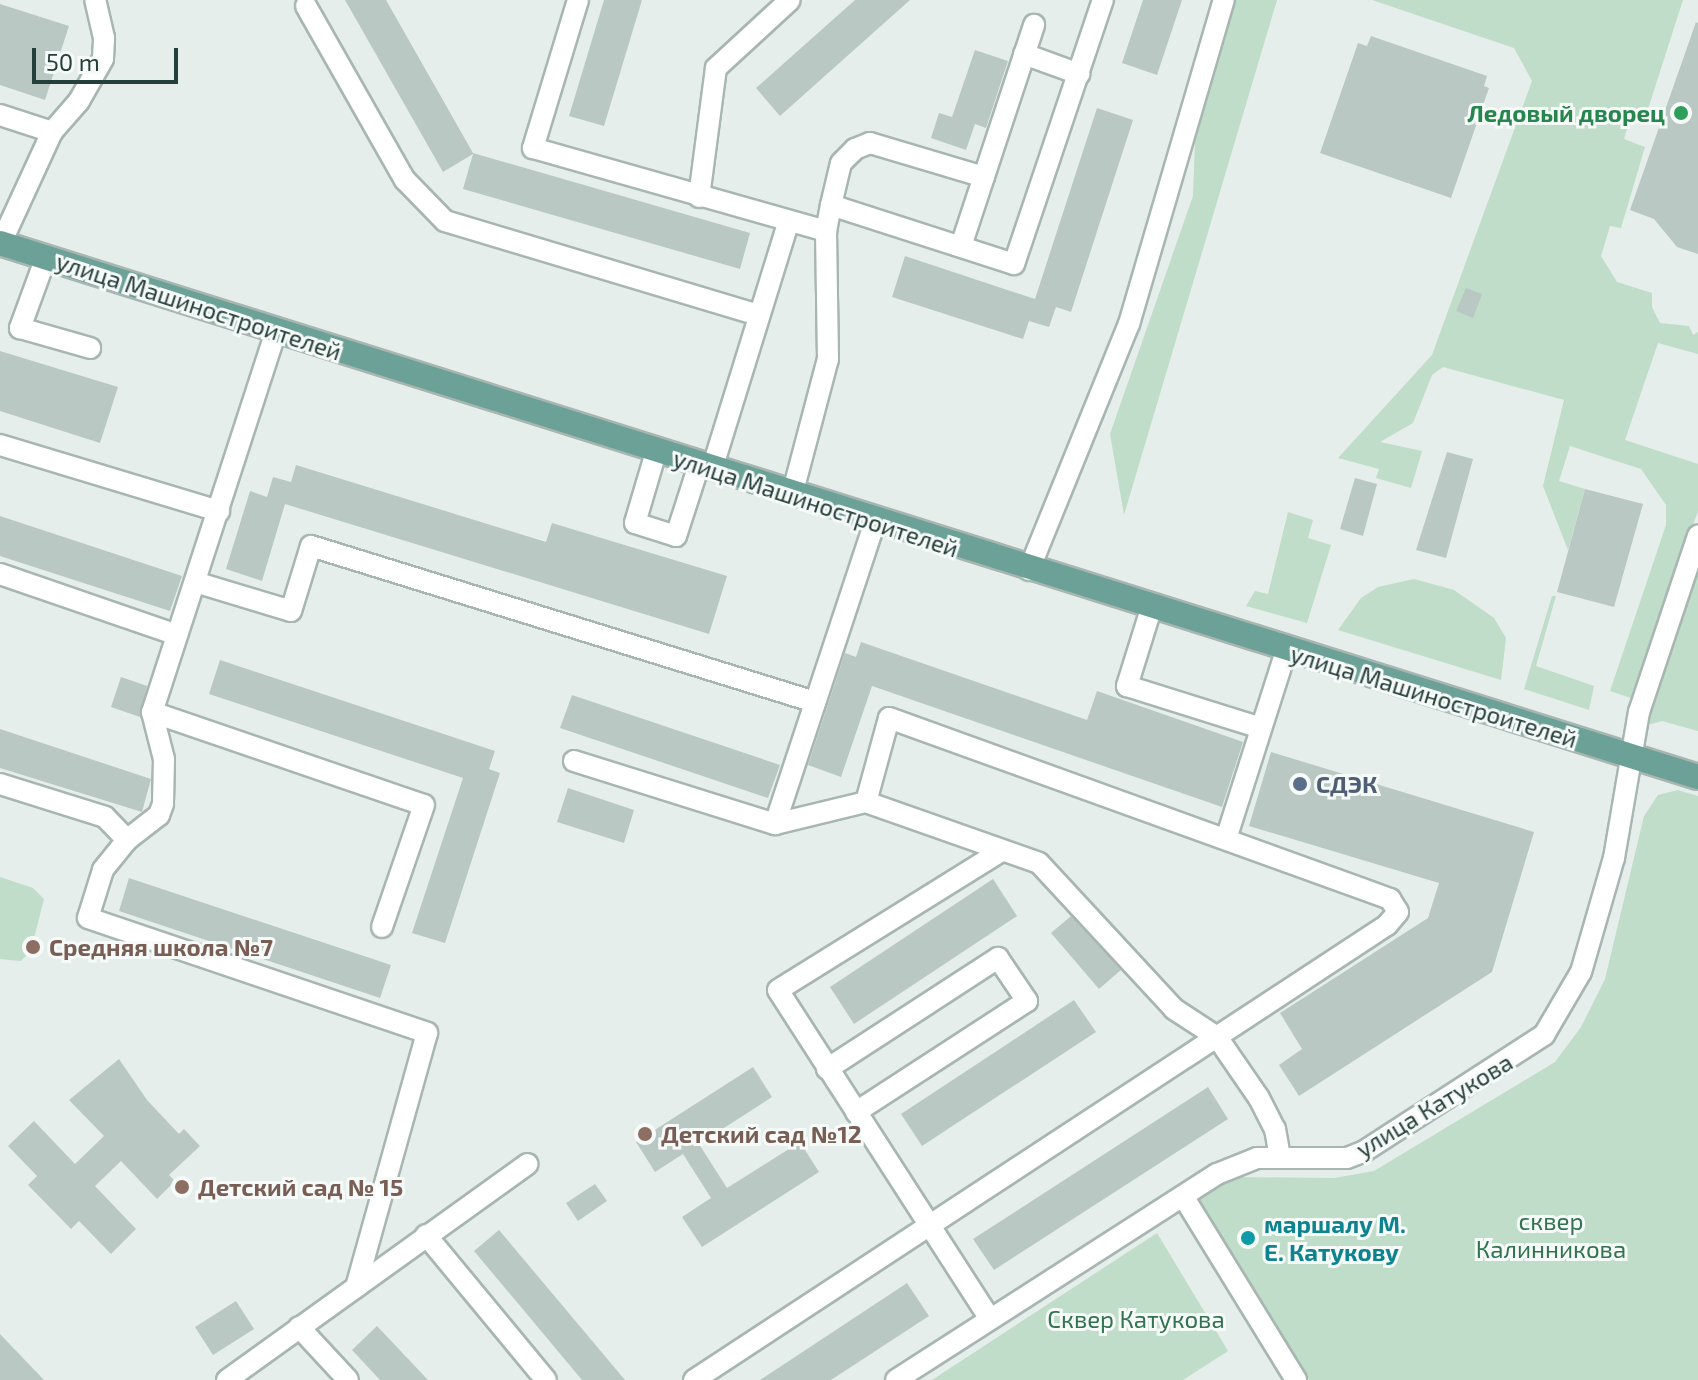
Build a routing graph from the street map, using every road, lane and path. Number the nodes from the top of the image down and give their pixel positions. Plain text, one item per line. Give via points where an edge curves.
1 (95, 0) edge
2 (578, 0) edge
3 (790, 0) edge
4 (1103, 0) edge
5 (1224, 0) edge
6 (306, 6) dead end
7 (1034, 25) dead end
8 (1024, 54) junction
9 (1079, 74) junction
10 (0, 115) edge
11 (52, 132) junction
12 (984, 177) junction
13 (699, 197) junction
14 (831, 205) junction
15 (788, 223) junction
16 (826, 231) junction
17 (0, 243) edge
18 (961, 246) junction
19 (46, 257) junction
20 (759, 315) junction
21 (276, 331) junction
22 (90, 348) dead end
23 (0, 445) edge
24 (656, 452) junction
25 (705, 467) junction
26 (792, 495) junction
27 (219, 511) junction
28 (875, 521) junction
29 (1698, 536) edge
30 (1029, 570) junction
31 (0, 574) edge
32 (195, 582) junction
33 (1151, 609) junction
34 (177, 635) junction
35 (1286, 651) junction
36 (815, 702) junction
37 (152, 712) junction
38 (1261, 728) junction
39 (1634, 758) junction
40 (574, 761) dead end
41 (1698, 777) edge
42 (0, 784) edge
43 (866, 802) junction
44 (775, 824) junction
45 (1226, 839) junction
46 (127, 840) junction
47 (1001, 851) junction
48 (382, 927) dead end
49 (1217, 1037) junction
50 (827, 1069) junction
51 (856, 1112) junction
52 (1280, 1157) junction
53 (528, 1164) dead end
54 (1183, 1196) junction
55 (929, 1226) junction
56 (426, 1235) junction
57 (356, 1287) junction
58 (990, 1319) junction
59 (299, 1327) junction
60 (227, 1380) edge
61 (348, 1380) edge
62 (546, 1380) edge
63 (694, 1380) edge
64 (896, 1380) edge
65 (1296, 1380) edge

1 - 11 street via 103,59 79,101
2 - 13 street via 533,148
3 - 13 street via 716,68
4 - 9 street
5 - 30 street via 1129,324
6 - 20 street via 405,180 445,221
7 - 8 street
8 - 9 street
8 - 12 street
9 - 18 street via 1014,264
10 - 11 street
11 - 17 street
12 - 14 street via 870,143 841,163
12 - 18 street
13 - 15 street
14 - 16 street
14 - 18 street
15 - 16 street
15 - 20 street
16 - 26 street via 828,359
17 - 19 main road, улица Машиностроителей
19 - 21 main road, улица Машиностроителей
19 - 22 street via 20,328
20 - 25 street
21 - 24 main road, улица Машиностроителей
21 - 27 street
23 - 27 street
24 - 25 main road, улица Машиностроителей
24 - 25 street via 635,523 676,536
25 - 26 main road, улица Машиностроителей
26 - 28 main road, улица Машиностроителей
27 - 32 street
28 - 30 main road, улица Машиностроителей
28 - 36 street
29 - 39 street, улица Катукова via 1639,712
30 - 33 main road, улица Машиностроителей
31 - 34 street
32 - 34 street
32 - 36 street via 291,611 311,546
33 - 35 main road, улица Машиностроителей
33 - 38 street via 1127,686
34 - 37 street
35 - 38 street
35 - 39 main road, улица Машиностроителей
36 - 44 street
37 - 46 street via 166,786 159,815
37 - 48 street via 424,805
38 - 45 street
39 - 41 main road, улица Машиностроителей
39 - 52 street, улица Катукова via 1614,858 1581,972 1544,1035 1363,1152 1347,1158
40 - 44 street
42 - 46 street via 105,817
43 - 44 street
43 - 45 street via 889,718
43 - 47 street
45 - 49 street via 1390,899 1398,912 1387,925
46 - 57 street via 103,870 88,918 427,1033
47 - 49 street via 1039,863 1174,1009
47 - 50 street via 778,990
49 - 52 street via 1259,1098 1275,1129
49 - 55 street
50 - 51 street
50 - 51 street via 998,958 1027,1001
51 - 55 street
52 - 54 street, улица Катукова via 1236,1164
53 - 56 street
54 - 58 street, улица Катукова
54 - 65 street
55 - 58 street
55 - 63 street
56 - 57 street
56 - 62 street
57 - 59 street
58 - 64 street, улица Катукова
59 - 60 street
59 - 61 street

